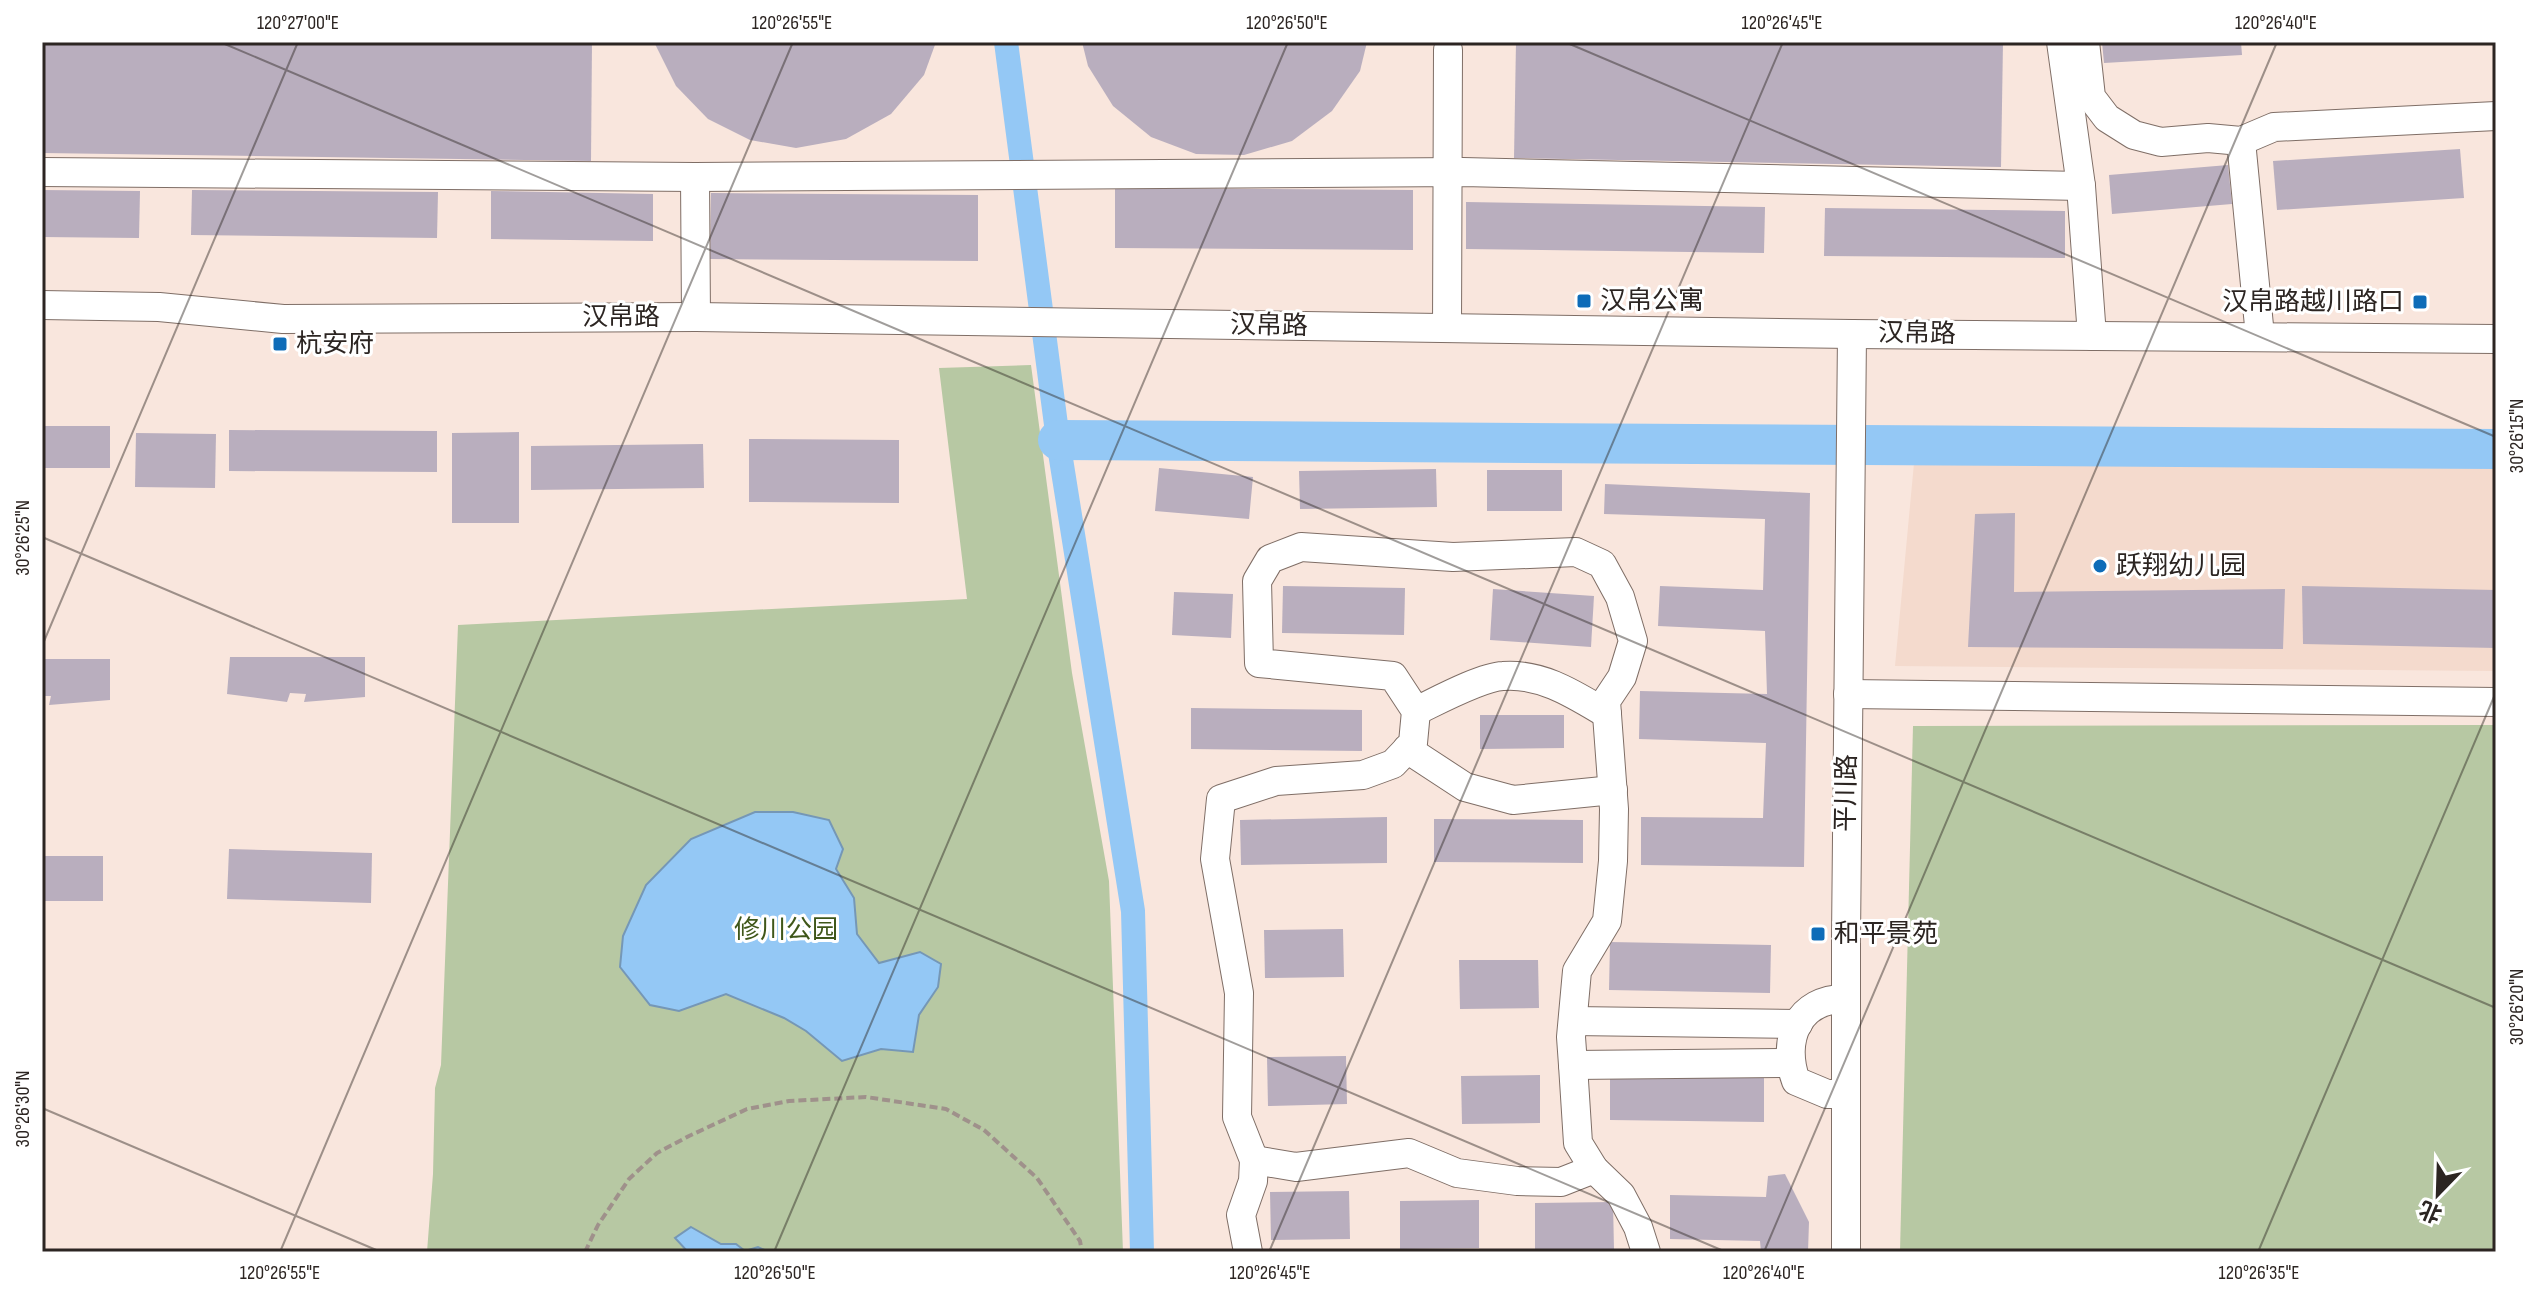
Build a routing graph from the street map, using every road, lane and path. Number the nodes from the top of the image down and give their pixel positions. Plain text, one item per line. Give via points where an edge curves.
1 (2061, 42) edge
2 (2085, 42) edge
3 (1447, 45) edge
4 (2496, 116) edge
5 (2241, 141) junction
6 (1447, 171) junction
7 (42, 172) edge
8 (695, 177) junction
9 (2081, 186) junction
10 (42, 305) edge
11 (696, 317) junction
12 (1447, 328) junction
13 (2092, 336) junction
14 (2260, 336) junction
15 (2496, 339) edge
16 (1852, 347) junction
17 (1848, 694) junction
18 (2496, 702) edge
19 (1416, 711) junction
20 (1607, 714) junction
21 (1407, 749) junction
22 (1613, 790) junction
23 (1846, 999) junction
24 (1573, 1021) junction
25 (1798, 1024) junction
26 (1789, 1063) junction
27 (1573, 1065) junction
28 (1846, 1094) junction
29 (1254, 1160) junction
30 (1594, 1169) junction
31 (585, 1252) edge
32 (1082, 1252) edge
33 (1248, 1252) edge
34 (1646, 1252) edge
35 (1846, 1252) edge

1 - 9 street
2 - 5 street via 2091,97 2107,118 2134,135 2161,142
3 - 6 street
4 - 5 street via 2274,127
5 - 14 street
6 - 8 street
6 - 9 street
6 - 12 street
7 - 8 street
8 - 11 street
9 - 13 street
10 - 11 street, 汉帛路 via 159,307 283,319
11 - 12 street, 汉帛路
12 - 16 street, 汉帛路
13 - 14 street, 汉帛路
13 - 16 street, 汉帛路
14 - 15 street, 汉帛路
16 - 17 street, 平川路
17 - 18 street
17 - 23 street, 平川路
19 - 20 street via 1501,675 1543,680
19 - 20 street via 1393,676 1259,663 1257,581 1270,559 1301,547 1453,557 1576,552 1602,564 1620,597 1633,641 1622,677 1606,701
19 - 21 street via 1413,743
20 - 22 street
21 - 22 street via 1465,787 1513,800
21 - 29 street via 1393,764 1363,775 1276,781 1221,799 1215,859 1239,993 1237,1117
22 - 24 street via 1607,921 1577,971
23 - 25 street via 1828,999 1805,1011
23 - 28 street, 平川路
24 - 25 street
24 - 27 street
25 - 26 street
26 - 27 street
26 - 28 street via 1796,1081 1827,1094
27 - 30 street via 1578,1143
28 - 35 street, 平川路
29 - 30 street via 1296,1167 1409,1153 1457,1173 1517,1181 1561,1182
29 - 33 street via 1241,1215
30 - 34 street via 1621,1195
31 - 32 path via 629,1179 657,1153 747,1109 866,1097 946,1109 984,1130 1037,1178 1080,1241

